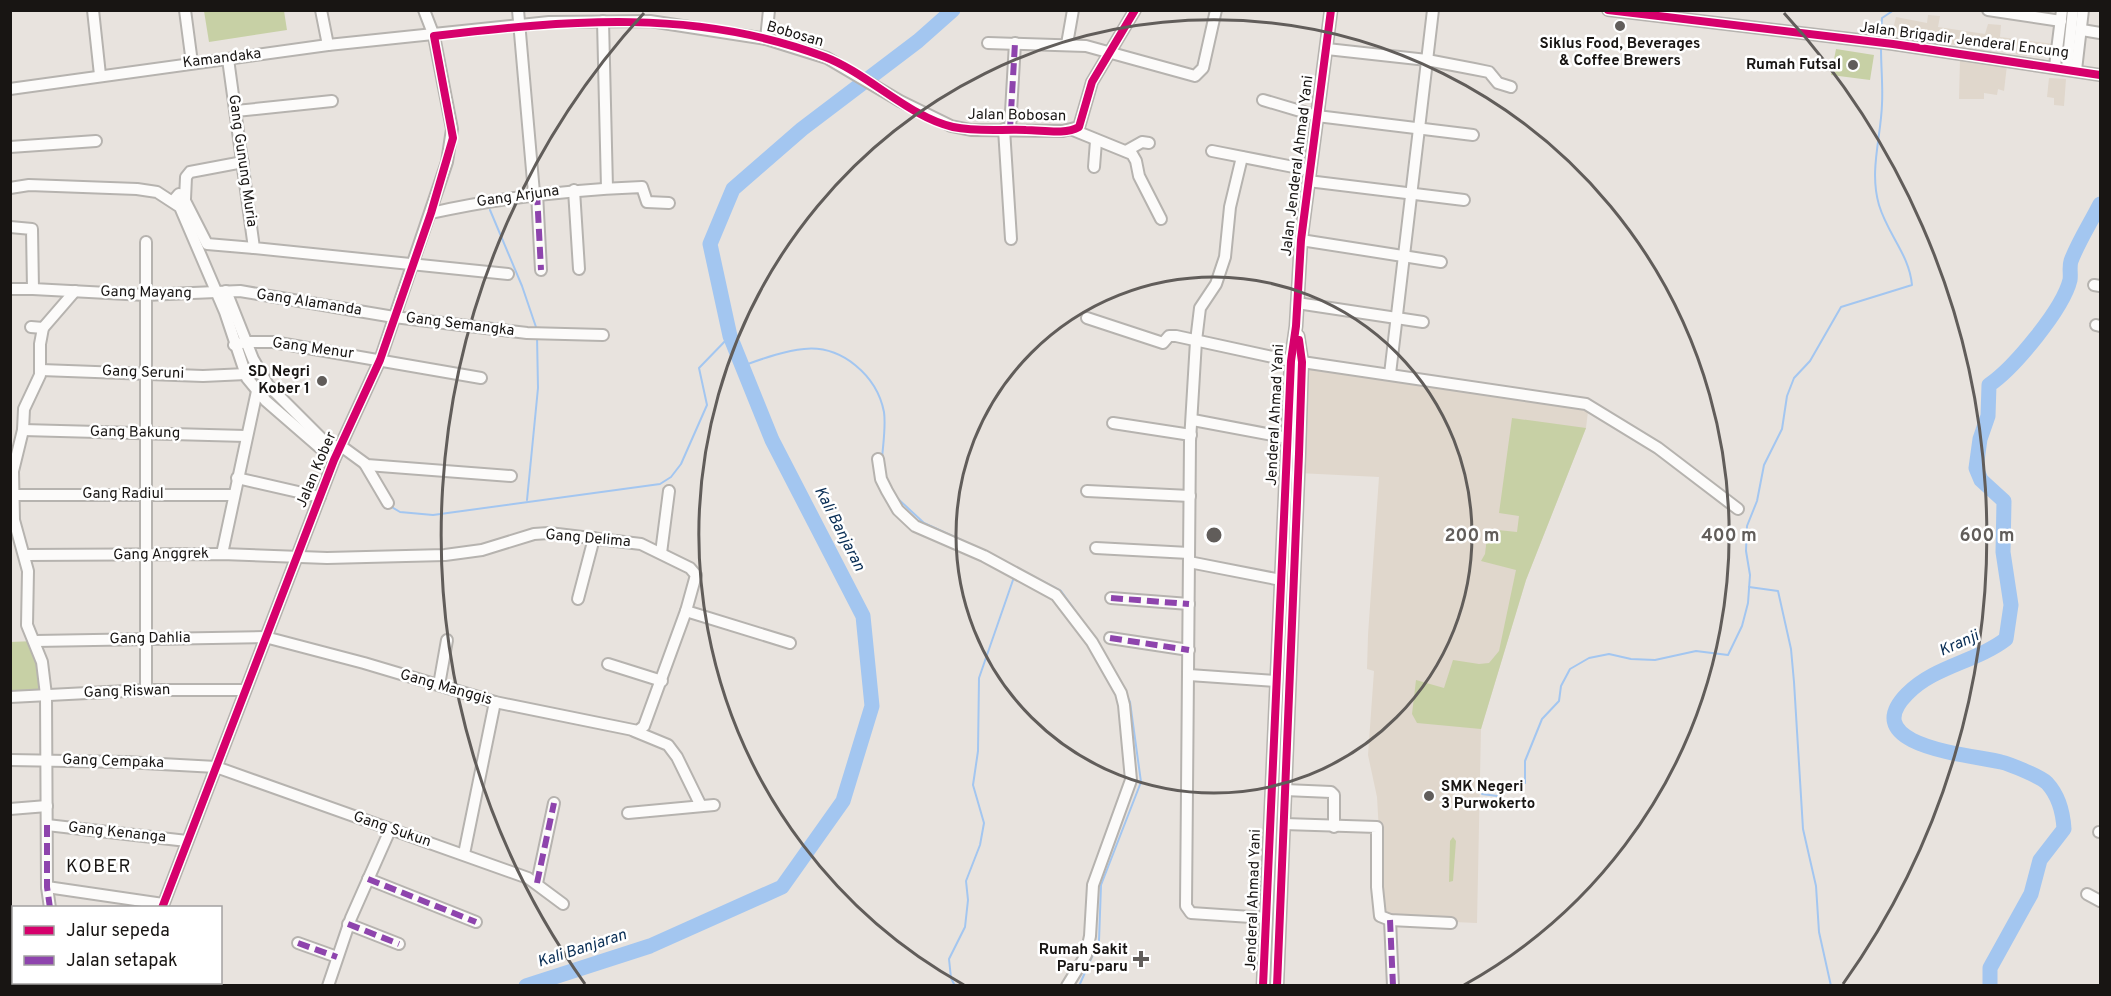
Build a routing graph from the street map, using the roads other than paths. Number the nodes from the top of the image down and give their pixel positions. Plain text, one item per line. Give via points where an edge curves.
1 (93, 10) edge
2 (185, 10) edge
3 (321, 10) edge
4 (423, 10) edge
5 (518, 10) edge
6 (769, 10) edge
7 (1073, 10) edge
8 (1135, 10) edge
9 (1216, 10) edge
10 (1331, 10) edge
11 (1433, 10) edge
12 (1608, 10) edge
13 (1988, 10) edge
14 (2073, 10) edge
15 (2082, 10) edge
16 (1666, 14) edge
17 (2062, 16) edge
18 (603, 21) junction
19 (520, 26) junction
20 (2082, 30) junction
21 (2100, 33) edge
22 (434, 36) junction
23 (766, 39) junction
24 (987, 43) dead end
25 (1015, 43) junction
26 (1067, 44) junction
27 (328, 45) junction
28 (1327, 49) junction
29 (1108, 53) junction
30 (228, 59) junction
31 (1427, 60) junction
32 (192, 63) junction
33 (2055, 66) junction
34 (2072, 69) junction
35 (100, 75) junction
36 (2100, 75) edge
37 (1512, 87) dead end
38 (10, 89) edge
39 (1263, 100) dead end
40 (332, 101) dead end
41 (900, 101) joint
42 (236, 111) junction
43 (1317, 116) junction
44 (1007, 129) junction
45 (1073, 130) junction
46 (1418, 130) junction
47 (1473, 135) dead end
48 (96, 141) dead end
49 (1096, 141) junction
50 (1149, 143) dead end
51 (10, 147) edge
52 (1126, 151) junction
53 (1212, 151) dead end
54 (1242, 157) junction
55 (243, 162) junction
56 (1094, 167) dead end
57 (1308, 176) junction
58 (10, 188) edge
59 (607, 188) junction
60 (574, 190) junction
61 (535, 194) junction
62 (1413, 195) junction
63 (177, 199) junction
64 (1464, 200) dead end
65 (669, 203) dead end
66 (431, 213) junction
67 (1161, 219) dead end
68 (10, 227) edge
69 (1011, 239) dead end
70 (1300, 240) junction
71 (146, 242) dead end
72 (254, 248) junction
73 (1405, 257) junction
74 (1441, 262) dead end
75 (412, 263) junction
76 (579, 269) dead end
77 (542, 270) dead end
78 (508, 273) dead end
79 (10, 289) edge
80 (33, 289) junction
81 (75, 291) junction
82 (222, 292) junction
83 (145, 295) junction
84 (1297, 303) junction
85 (394, 317) junction
86 (1397, 317) junction
87 (1087, 318) dead end
88 (1423, 322) dead end
89 (1296, 326) joint
90 (31, 327) dead end
91 (43, 328) junction
92 (603, 335) dead end
93 (1196, 341) junction
94 (242, 343) junction
95 (380, 360) junction
96 (1297, 361) junction
97 (40, 370) junction
98 (146, 374) junction
99 (246, 374) junction
100 (1390, 374) junction
101 (481, 378) dead end
102 (257, 391) junction
103 (1193, 420) junction
104 (1113, 423) dead end
105 (23, 430) junction
106 (145, 433) junction
107 (1191, 435) junction
108 (246, 436) junction
109 (1288, 438) junction
110 (338, 451) junction
111 (878, 459) dead end
112 (365, 464) junction
113 (511, 476) dead end
114 (237, 478) junction
115 (669, 491) dead end
116 (1086, 491) dead end
117 (145, 494) junction
118 (13, 495) junction
119 (234, 495) junction
120 (1190, 496) junction
121 (320, 497) junction
122 (388, 503) dead end
123 (1738, 509) dead end
124 (594, 538) junction
125 (1096, 548) dead end
126 (661, 553) junction
127 (222, 554) junction
128 (25, 555) junction
129 (146, 556) junction
130 (296, 556) junction
131 (1189, 557) junction
132 (1281, 580) junction
133 (1111, 598) dead end
134 (578, 599) dead end
135 (1189, 604) junction
136 (686, 611) junction
137 (265, 638) junction
138 (1110, 638) dead end
139 (146, 639) junction
140 (447, 640) dead end
141 (35, 641) junction
142 (790, 643) dead end
143 (1189, 650) junction
144 (608, 664) dead end
145 (1189, 675) junction
146 (662, 681) junction
147 (1277, 681) junction
148 (439, 685) junction
149 (146, 690) junction
150 (244, 690) junction
151 (46, 694) junction
152 (10, 697) edge
153 (495, 702) junction
154 (631, 730) junction
155 (10, 760) edge
156 (45, 760) junction
157 (216, 767) junction
158 (1273, 772) junction
159 (1286, 772) junction
160 (1285, 790) junction
161 (554, 803) dead end
162 (714, 805) dead end
163 (47, 806) junction
164 (701, 806) junction
165 (10, 809) edge
166 (628, 813) dead end
167 (1284, 824) junction
168 (47, 825) junction
169 (1334, 827) junction
170 (390, 830) junction
171 (187, 841) junction
172 (464, 854) junction
173 (368, 879) junction
174 (537, 882) junction
175 (46, 887) junction
176 (1267, 892) junction
177 (1281, 893) junction
178 (2087, 894) dead end
179 (2100, 901) edge
180 (563, 904) dead end
181 (50, 906) edge
182 (162, 906) edge
183 (1266, 918) junction
184 (1390, 920) junction
185 (476, 922) dead end
186 (1451, 922) dead end
187 (348, 924) junction
188 (298, 943) dead end
189 (399, 944) dead end
190 (337, 957) junction
191 (328, 986) edge
192 (1067, 986) edge
193 (1263, 986) edge
194 (1277, 986) edge
195 (1393, 986) edge

1 - 35 street
2 - 32 street
3 - 27 street
4 - 22 street, Jalan Kober
5 - 19 street
6 - 23 street
7 - 26 street
8 - 29 street, Jalan Bobosan
9 - 29 street via 1203,68 1195,76
10 - 28 main road, Jalan Jenderal Ahmad Yani
11 - 31 street
12 - 16 street, Jalan Brigadir Jenderal Encung
13 - 17 street
14 - 34 street
15 - 20 street
16 - 33 street, Jalan Brigadir Jenderal Encung
17 - 33 street
18 - 19 street, Bobosan
18 - 23 street, Bobosan via 650,21
18 - 59 street
19 - 22 street, Bobosan
19 - 61 street
20 - 21 street
20 - 34 street
22 - 27 street, Kamandaka
22 - 66 street, Jalan Kober via 453,138
23 - 41 street, Bobosan via 827,58
24 - 25 street
25 - 26 street
25 - 44 street
26 - 29 street
27 - 30 street, Kamandaka
28 - 31 street
28 - 43 main road, Jalan Jenderal Ahmad Yani
29 - 45 street, Jalan Bobosan via 1092,82 1081,123
30 - 32 street, Kamandaka
30 - 42 street, Gang Gunung Muria
31 - 37 street via 1489,72 1498,83
31 - 46 street
32 - 35 street, Kamandaka
33 - 34 street, Jalan Brigadir Jenderal Encung
34 - 36 street, Jalan Brigadir Jenderal Encung
35 - 38 street, Kamandaka
39 - 43 street
40 - 42 street
41 - 44 street, Jalan Bobosan via 951,126
42 - 55 street, Gang Gunung Muria
43 - 46 street
43 - 57 main road, Jalan Jenderal Ahmad Yani
44 - 45 street, Jalan Bobosan
44 - 69 street
45 - 49 street
46 - 47 street
46 - 62 street
48 - 51 street
49 - 52 street
49 - 56 street
50 - 52 street via 1142,142
52 - 67 street via 1136,161 1138,176
53 - 54 street
54 - 57 street
54 - 93 street via 1230,207 1225,257 1216,285 1200,308
55 - 63 street via 190,172
55 - 72 street, Gang Gunung Muria
57 - 62 street
57 - 70 main road, Jalan Jenderal Ahmad Yani
58 - 63 street via 29,185 137,189
59 - 60 street, Gang Arjuna
59 - 65 street, Gang Arjuna via 642,187 647,202
60 - 61 street, Gang Arjuna
60 - 76 street
61 - 66 street, Gang Arjuna
61 - 77 street
62 - 64 street
62 - 73 street
63 - 72 street via 207,244
63 - 82 street
66 - 75 street, Jalan Kober
68 - 80 street via 32,229
70 - 73 street
70 - 84 main road, Jalan Jenderal Ahmad Yani
71 - 83 street
72 - 75 street, Gang Gunung Muria
73 - 74 street
73 - 86 street
75 - 78 street, Gang Gunung Muria
75 - 85 street, Jalan Kober
79 - 80 street, Gang Mayang
80 - 81 street, Gang Mayang
81 - 83 street, Gang Mayang
81 - 91 street
82 - 83 street, Gang Mayang
82 - 85 street, Gang Alamanda
82 - 94 street
83 - 98 street
84 - 86 street
84 - 89 main road, Jalan Jenderal Ahmad Yani
85 - 92 street, Gang Semangka via 527,333
85 - 95 street, Jalan Kober
86 - 88 street
86 - 100 street
87 - 93 street via 1163,343 1171,335
89 - 96 main road, Jenderal Ahmad Yani
90 - 91 street
91 - 97 street
93 - 96 street
93 - 103 street
94 - 95 street, Gang Menur via 273,342
94 - 99 street
94 - 110 street via 268,385
95 - 101 street, Gang Menur
95 - 110 street, Jalan Kober
96 - 100 street
96 - 109 main road, Jenderal Ahmad Yani
96 - 159 main road, Jenderal Ahmad Yani
97 - 98 street, Gang Seruni
97 - 105 street via 24,409
98 - 99 street, Gang Seruni
98 - 106 street
99 - 102 street
100 - 123 street via 1586,404 1658,448
102 - 108 street
102 - 110 street
103 - 107 street
103 - 109 street
104 - 107 street
105 - 106 street, Gang Bakung
105 - 118 street via 13,471
106 - 108 street, Gang Bakung
106 - 117 street
107 - 120 street
108 - 114 street
109 - 132 main road, Jenderal Ahmad Yani
110 - 112 street
110 - 121 street, Jalan Kober
111 - 192 street via 887,491 898,510 915,526 1031,580 1065,603 1110,670 1125,705 1130,760 1128,790 1093,885 1086,955
112 - 113 street
112 - 122 street
114 - 119 street
114 - 121 street
115 - 126 street
116 - 120 street
117 - 118 street, Gang Radiul
117 - 119 street, Gang Radiul
117 - 129 street
118 - 128 street via 16,532
119 - 127 street
120 - 131 street
121 - 130 street, Jalan Kober
124 - 126 street, Gang Delima via 641,544
124 - 130 street, Gang Delima via 534,534 482,550 445,555
124 - 134 street
125 - 131 street
126 - 136 street, Gang Delima via 696,575
127 - 129 street, Gang Anggrek
127 - 130 street, Gang Anggrek
128 - 129 street, Gang Anggrek
128 - 141 street via 26,615
129 - 139 street
130 - 137 street, Jalan Kober
131 - 132 street
131 - 135 street
132 - 147 main road, Jenderal Ahmad Yani
133 - 135 street
135 - 143 street
136 - 142 street
136 - 146 street, Gang Delima
137 - 139 street, Gang Dahlia
137 - 148 street, Gang Manggis
137 - 150 street, Jalan Kober
138 - 143 street
139 - 141 street, Gang Dahlia
139 - 149 street
140 - 148 street
141 - 151 street
143 - 145 street
144 - 146 street
145 - 147 street
145 - 183 street via 1187,911
146 - 154 street, Gang Delima via 644,726
147 - 158 main road, Jenderal Ahmad Yani
148 - 153 street, Gang Manggis
149 - 150 street, Gang Riswan
149 - 151 street, Gang Riswan
150 - 157 street, Jalan Kober
151 - 152 street, Gang Riswan
151 - 156 street
153 - 154 street, Gang Manggis
153 - 172 street
154 - 164 street, Gang Manggis via 668,745
155 - 156 street, Gang Cempaka
156 - 157 street, Gang Cempaka
156 - 163 street
157 - 170 street, Gang Sukun
157 - 171 street, Jalan Kober
158 - 159 street
158 - 176 main road, Jenderal Ahmad Yani
159 - 160 main road, Jenderal Ahmad Yani
160 - 167 main road, Jenderal Ahmad Yani
160 - 169 street via 1331,792
161 - 174 street
162 - 164 street
163 - 165 street
163 - 168 street
164 - 166 street
167 - 169 street
167 - 177 main road, Jenderal Ahmad Yani
168 - 171 street, Gang Kenanga
168 - 175 street
169 - 184 street via 1377,827 1380,916
170 - 172 street, Gang Sukun
170 - 173 street
171 - 182 street, Jalan Kober
172 - 174 street, Gang Sukun
173 - 185 street
173 - 187 street
174 - 180 street, Gang Sukun
175 - 181 street
175 - 182 street
176 - 177 street
176 - 183 main road, Jenderal Ahmad Yani
177 - 194 main road, Jenderal Ahmad Yani
178 - 179 street
183 - 193 main road, Jenderal Ahmad Yani
184 - 186 street
184 - 195 street
187 - 189 street
187 - 190 street
188 - 190 street
190 - 191 street

